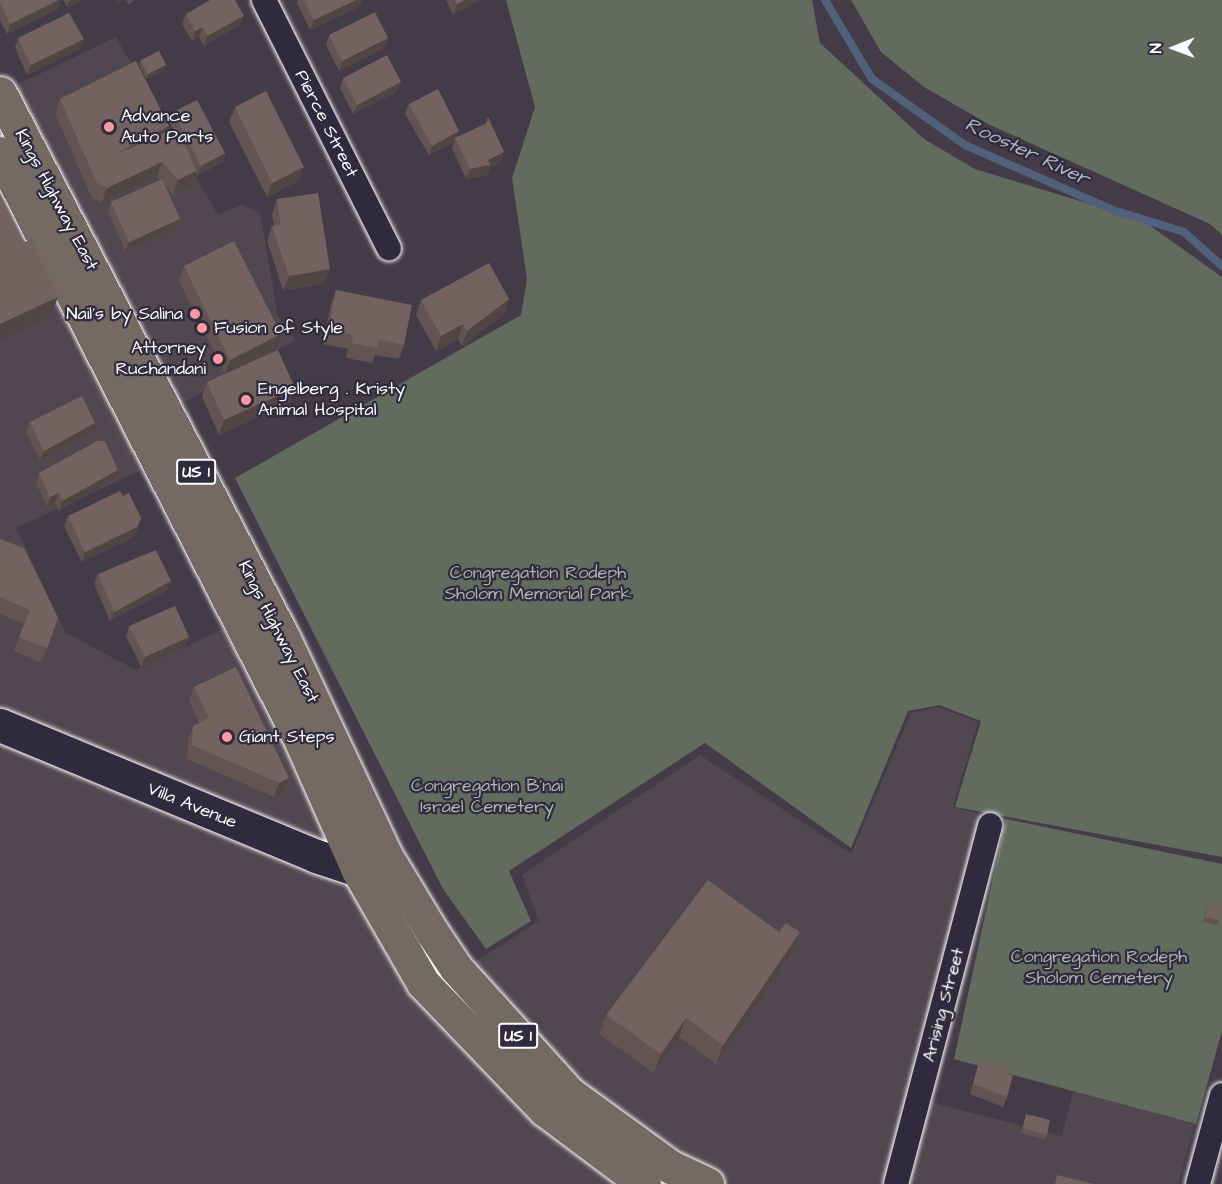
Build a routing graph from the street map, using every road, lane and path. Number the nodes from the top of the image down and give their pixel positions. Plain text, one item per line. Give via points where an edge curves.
1 (264, 0) edge
2 (0, 93) edge
3 (0, 153) edge
4 (388, 248) dead end
5 (0, 725) edge
6 (990, 825) dead end
7 (372, 862) junction
8 (1222, 1095) edge
9 (644, 1184) edge
10 (707, 1184) edge
11 (896, 1184) edge
12 (1198, 1184) edge

1 - 4 street, Pierce Street
2 - 7 main road, Kings Highway East / US 1 via 284,639
3 - 7 main road, Kings Highway East / US 1 via 299,737
5 - 7 main road, Villa Avenue
6 - 11 street, Arising Street
7 - 9 main road, Kings Highway East / US 1 via 423,983 545,1110
7 - 10 main road, Kings Highway East / US 1 via 456,968 569,1093 671,1167
8 - 12 street

